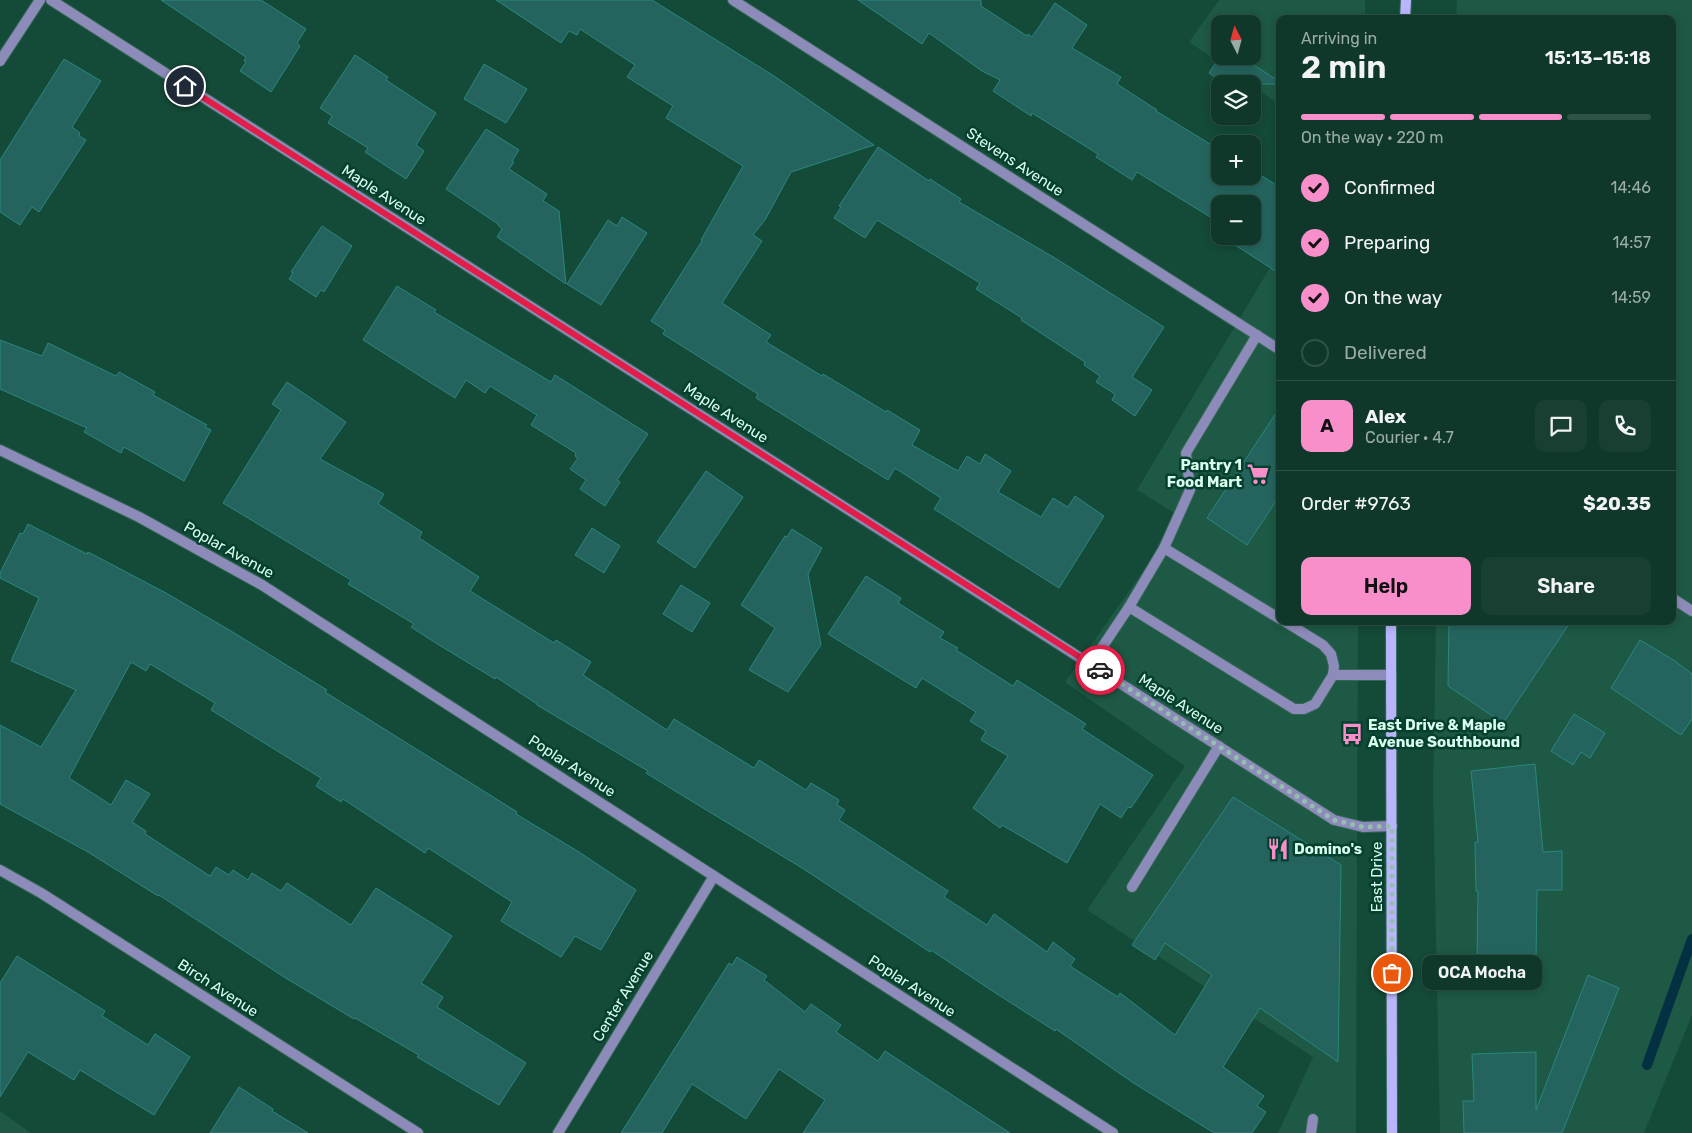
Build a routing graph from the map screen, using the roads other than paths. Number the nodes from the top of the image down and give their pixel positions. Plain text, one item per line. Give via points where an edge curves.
1 (40, 0) edge
2 (51, 0) edge
3 (733, 0) edge
4 (1406, 0) edge
5 (1405, 15) edge
6 (0, 61) edge
7 (1257, 335) junction
8 (1276, 347) edge
9 (0, 450) edge
10 (1164, 548) junction
11 (1676, 601) edge
12 (1129, 607) junction
13 (1692, 611) edge
14 (1276, 617) edge
15 (1290, 625) edge
16 (1391, 625) edge
17 (1091, 664) junction
18 (1333, 675) junction
19 (1391, 675) junction
20 (1218, 746) junction
21 (1392, 826) junction
22 (0, 870) edge
23 (714, 876) junction
24 (1132, 887) dead end
25 (1313, 1118) dead end
26 (418, 1133) edge
27 (558, 1133) edge
28 (1113, 1133) edge
29 (1311, 1133) edge
30 (1392, 1133) edge

1 - 6 street
2 - 17 street, Maple Avenue
3 - 7 street, Stevens Avenue
4 - 5 street
7 - 8 street, Stevens Avenue
7 - 10 street via 1186,453 1190,490
9 - 23 street, Poplar Avenue via 139,517 262,585
10 - 12 street
10 - 14 street
11 - 13 street
12 - 17 street
12 - 18 street via 1294,709 1315,704
15 - 18 street via 1323,645 1331,654
16 - 19 street, East Drive
17 - 20 street, Maple Avenue
18 - 19 street
19 - 21 street, East Drive
20 - 21 street, Maple Avenue via 1334,820 1363,827
20 - 24 street
21 - 30 street, East Drive
22 - 26 street, Birch Avenue
23 - 27 street, Center Avenue
23 - 28 street, Poplar Avenue
25 - 29 street

